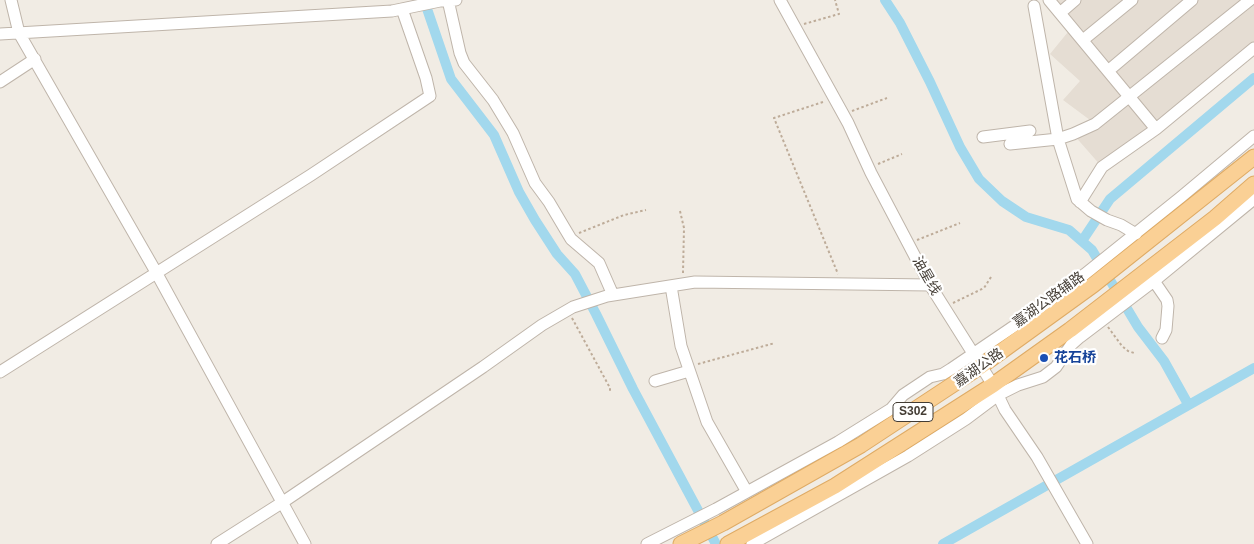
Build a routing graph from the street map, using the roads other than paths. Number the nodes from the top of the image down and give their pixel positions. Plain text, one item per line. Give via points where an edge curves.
1 (11, 0) edge
2 (456, 0) edge
3 (780, 0) edge
4 (1049, 0) edge
5 (1075, 0) edge
6 (1132, 0) edge
7 (1192, 0) edge
8 (1250, 0) edge
9 (445, 1) edge
10 (1034, 6) dead end
11 (406, 8) junction
12 (1060, 13) junction
13 (19, 33) junction
14 (0, 34) edge
15 (1083, 40) junction
16 (1254, 48) edge
17 (35, 59) junction
18 (1108, 71) junction
19 (0, 82) edge
20 (1130, 96) junction
21 (1156, 129) junction
22 (1030, 131) dead end
23 (1254, 136) edge
24 (983, 137) dead end
25 (1058, 139) junction
26 (1014, 140) junction
27 (1254, 157) edge
28 (1254, 184) edge
29 (1254, 199) edge
30 (1080, 202) junction
31 (1132, 243) junction
32 (156, 272) junction
33 (1149, 279) junction
34 (677, 285) junction
35 (930, 285) junction
36 (610, 295) junction
37 (1105, 313) junction
38 (1162, 338) dead end
39 (978, 360) junction
40 (689, 368) junction
41 (0, 372) edge
42 (655, 381) dead end
43 (996, 390) junction
44 (747, 492) junction
45 (283, 502) junction
46 (719, 516) junction
47 (687, 541) edge
48 (765, 541) edge
49 (732, 542) edge
50 (217, 544) edge
51 (305, 544) edge
52 (647, 544) edge
53 (752, 544) edge
54 (1087, 544) edge

1 - 13 street
2 - 9 street
3 - 35 street, 油星线
4 - 12 street
5 - 12 street
6 - 15 street
7 - 18 street
8 - 20 street
9 - 11 street
9 - 36 street via 464,63 493,100 535,182 571,239 599,263
10 - 25 street
11 - 13 street
11 - 32 street via 430,96
12 - 15 street
13 - 14 street
13 - 17 street
15 - 18 street
16 - 21 street
17 - 19 street
17 - 32 street
18 - 20 street
20 - 21 street
20 - 25 street via 1094,124
21 - 30 street via 1102,167
22 - 26 street
23 - 31 street
24 - 26 street
25 - 26 street
25 - 30 street
27 - 31 main road, 嘉湖公路
28 - 33 main road, 嘉湖公路
29 - 33 street
30 - 31 street via 1121,225
31 - 39 main road, 嘉湖公路 / S302 via 1089,279
32 - 41 street
32 - 45 street
33 - 37 main road, 嘉湖公路 / S302
33 - 38 street via 1167,300 1166,330
34 - 35 street via 695,282
34 - 36 street
34 - 40 street via 681,346
35 - 39 street, 油星线
36 - 45 street via 570,308 542,325
37 - 43 main road, 嘉湖公路 / S302
37 - 43 street via 1042,377
39 - 43 street, 油星线
39 - 44 street via 930,377 903,395 891,409
39 - 46 main road, 嘉湖公路 / S302 via 860,446
40 - 42 street
40 - 44 street via 707,422
43 - 48 street via 966,420
43 - 49 main road, 嘉湖公路 / S302 via 835,486
43 - 54 street, 油星线
44 - 46 street
45 - 50 street
45 - 51 street
46 - 47 main road, 嘉湖公路 / S302
46 - 52 street via 682,526
48 - 53 street

